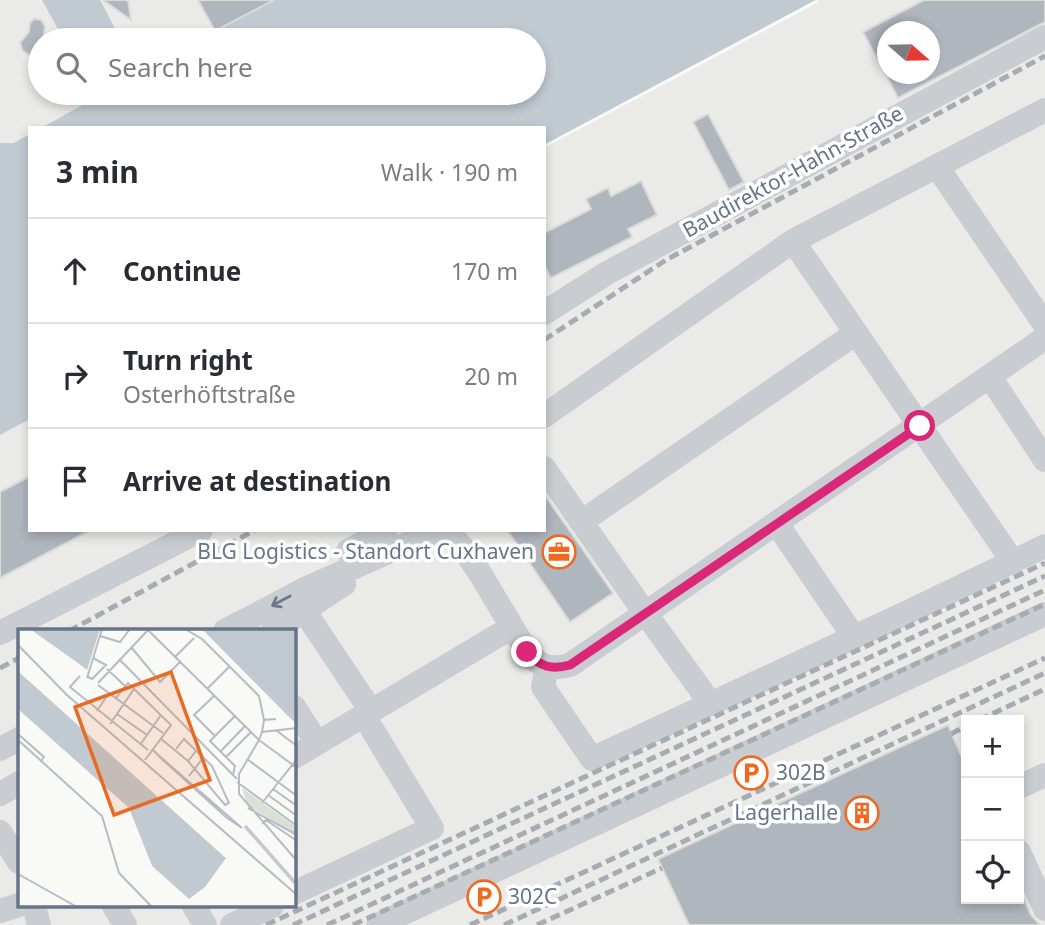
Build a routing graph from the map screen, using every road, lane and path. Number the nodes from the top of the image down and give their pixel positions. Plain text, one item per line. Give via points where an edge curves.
1 (1045, 37) edge
2 (1045, 110) edge
3 (938, 168) junction
4 (793, 241) junction
5 (546, 312) edge
6 (1045, 326) edge
7 (856, 332) junction
8 (1045, 338) edge
9 (990, 377) junction
10 (546, 415) edge
11 (920, 426) junction
12 (1045, 460) edge
13 (546, 471) edge
14 (581, 522) junction
15 (777, 523) junction
16 (197, 532) edge
17 (364, 532) edge
18 (430, 532) edge
19 (448, 532) edge
20 (387, 542) edge
21 (1045, 546) edge
22 (1013, 562) junction
23 (646, 613) junction
24 (1045, 614) edge
25 (311, 621) dead end
26 (512, 627) junction
27 (229, 629) edge
28 (276, 629) edge
29 (0, 633) edge
30 (854, 637) junction
31 (547, 667) junction
32 (711, 704) junction
33 (296, 710) edge
34 (372, 720) junction
35 (18, 740) edge
36 (317, 743) junction
37 (0, 749) edge
38 (296, 756) edge
39 (1045, 775) edge
40 (18, 784) edge
41 (1024, 785) edge
42 (0, 794) edge
43 (0, 832) edge
44 (18, 860) edge
45 (1024, 863) edge
46 (296, 892) edge
47 (18, 905) edge
48 (115, 908) edge
49 (195, 908) edge
50 (268, 908) edge
51 (1045, 909) edge
52 (0, 911) edge
53 (125, 925) edge
54 (205, 925) edge
55 (232, 925) edge
56 (378, 925) edge

1 - 5 street, Baudirektor-Hahn-Straße via 607,273
2 - 3 street
3 - 4 street
3 - 6 street
4 - 7 street
4 - 10 street
7 - 11 street
7 - 14 street
8 - 9 street
9 - 11 street
9 - 12 street
11 - 15 street
11 - 22 street
13 - 14 street
14 - 23 street
15 - 23 street
15 - 30 street
16 - 29 street
17 - 20 street via 345,547
18 - 20 street
19 - 26 street via 463,548
20 -> 27 street
20 - 28 street
21 - 22 street
22 - 30 street
23 - 31 street via 570,665
23 - 32 street
24 - 56 street
25 - 34 street
26 - 31 street via 537,663
26 - 34 street
30 - 32 street
31 - 32 street via 542,687 592,759
33 - 36 street
34 - 36 street
34 - 46 street via 432,828
35 - 37 street
36 - 38 street
39 - 41 street
40 - 42 street
43 - 44 street
45 - 51 street
47 - 52 street
48 - 53 street
49 - 54 street
50 - 55 street

